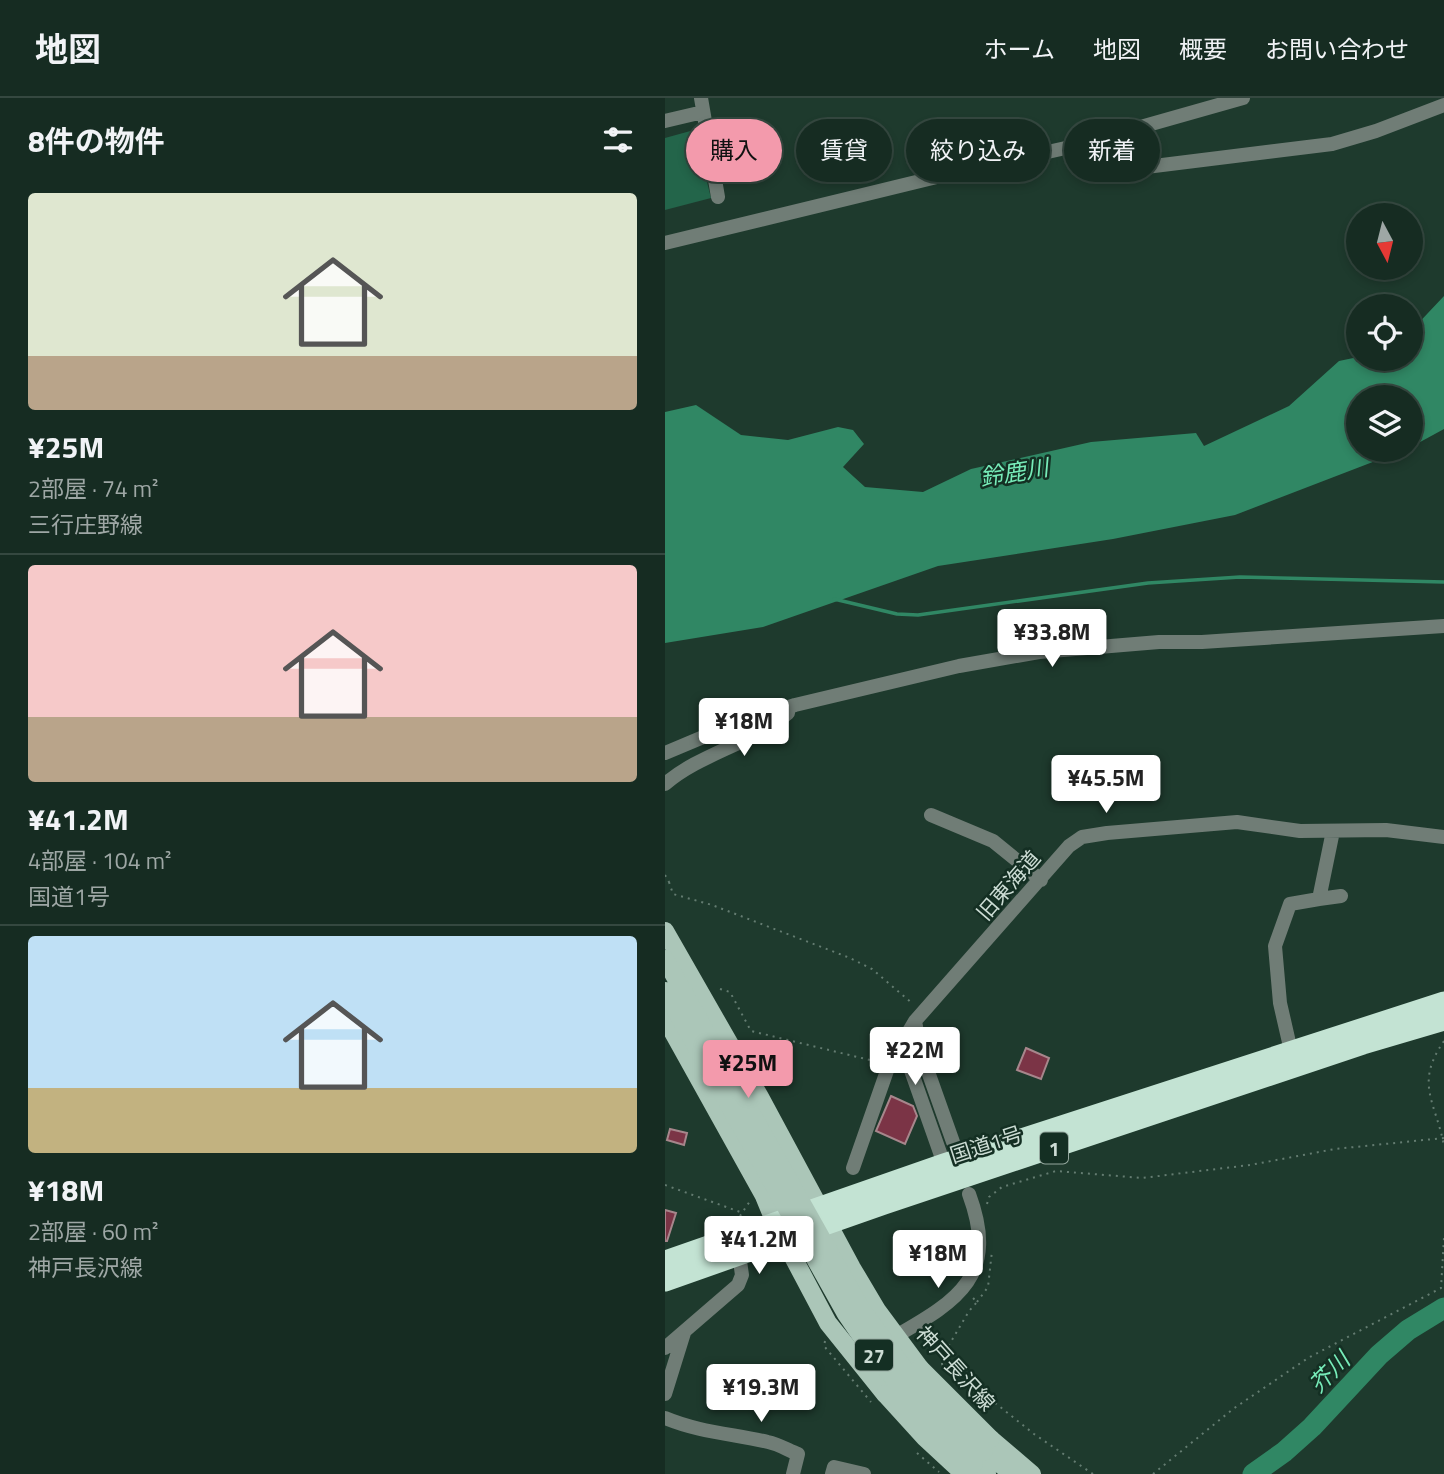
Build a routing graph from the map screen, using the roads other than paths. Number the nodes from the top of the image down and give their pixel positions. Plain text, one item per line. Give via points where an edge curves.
1 (1243, 98) edge
2 (702, 105) edge
3 (1444, 105) edge
4 (665, 121) edge
5 (1160, 122) edge
6 (1064, 148) edge
7 (1160, 165) edge
8 (718, 197) dead end
9 (665, 243) edge
10 (1444, 626) edge
11 (795, 705) junction
12 (665, 752) edge
13 (665, 784) edge
14 (931, 816) dead end
15 (1333, 831) junction
16 (1444, 837) edge
17 (1041, 880) junction
18 (1341, 896) dead end
19 (1319, 899) junction
20 (665, 931) edge
21 (665, 959) edge
22 (665, 990) edge
23 (1444, 1003) edge
24 (918, 1016) junction
25 (665, 1018) edge
26 (1444, 1020) edge
27 (900, 1046) junction
28 (1291, 1052) junction
29 (953, 1142) dead end
30 (944, 1164) junction
31 (853, 1168) dead end
32 (969, 1194) dead end
33 (803, 1224) junction
34 (739, 1254) junction
35 (665, 1261) edge
36 (665, 1281) edge
37 (684, 1333) junction
38 (896, 1336) junction
39 (665, 1348) edge
40 (665, 1394) edge
41 (665, 1418) edge
42 (980, 1461) edge
43 (793, 1474) edge
44 (832, 1474) edge
45 (864, 1474) edge
46 (1013, 1474) edge
47 (1032, 1474) edge

1 - 5 street
2 - 4 street
2 - 8 street
3 - 7 street via 1332,144
6 - 9 street
10 - 11 street via 1039,652
11 - 12 street
11 - 13 street via 786,716
14 - 17 street via 993,841
15 - 16 street, 旧東海道 via 1386,830
15 - 17 street, 旧東海道 via 1237,822 1082,837
15 - 19 street
17 - 24 street, 旧東海道
18 - 19 street
19 - 28 street via 1290,904 1275,946 1280,1003
20 - 33 main road
21 - 33 main road, bridge
22 - 33 main road, bridge
23 - 28 highway, 国道1号 / 1
24 - 27 street, 旧東海道
24 - 29 street via 920,1049
25 - 33 main road via 764,1196
26 - 33 highway, 国道1号 / 1 via 896,1200
27 - 30 street
27 - 31 street, 旧東海道
28 - 30 highway, 国道1号 / 1
30 - 33 highway, 国道1号 / 1
32 - 38 street via 976,1213 976,1265 964,1288 939,1312
33 - 34 highway, 国道1号 / 1
33 - 35 highway, 国道1号 / 1
33 - 38 main road, 神戸長沢線 / 27 via 852,1268
33 - 42 main road, 神戸長沢線 / 27, bridge via 846,1314 870,1350 932,1424
33 - 42 main road, 神戸長沢線 / 27, bridge via 828,1323 925,1438
34 - 36 highway, 国道1号 / 1
34 - 37 street via 742,1275 734,1290
37 - 39 street
37 - 40 street
38 - 42 main road, 神戸長沢線 / 27, bridge
41 - 43 street via 768,1442 798,1454
42 - 46 main road, 神戸長沢線 / 27
42 - 47 main road, 神戸長沢線 / 27
44 - 45 street via 834,1467

